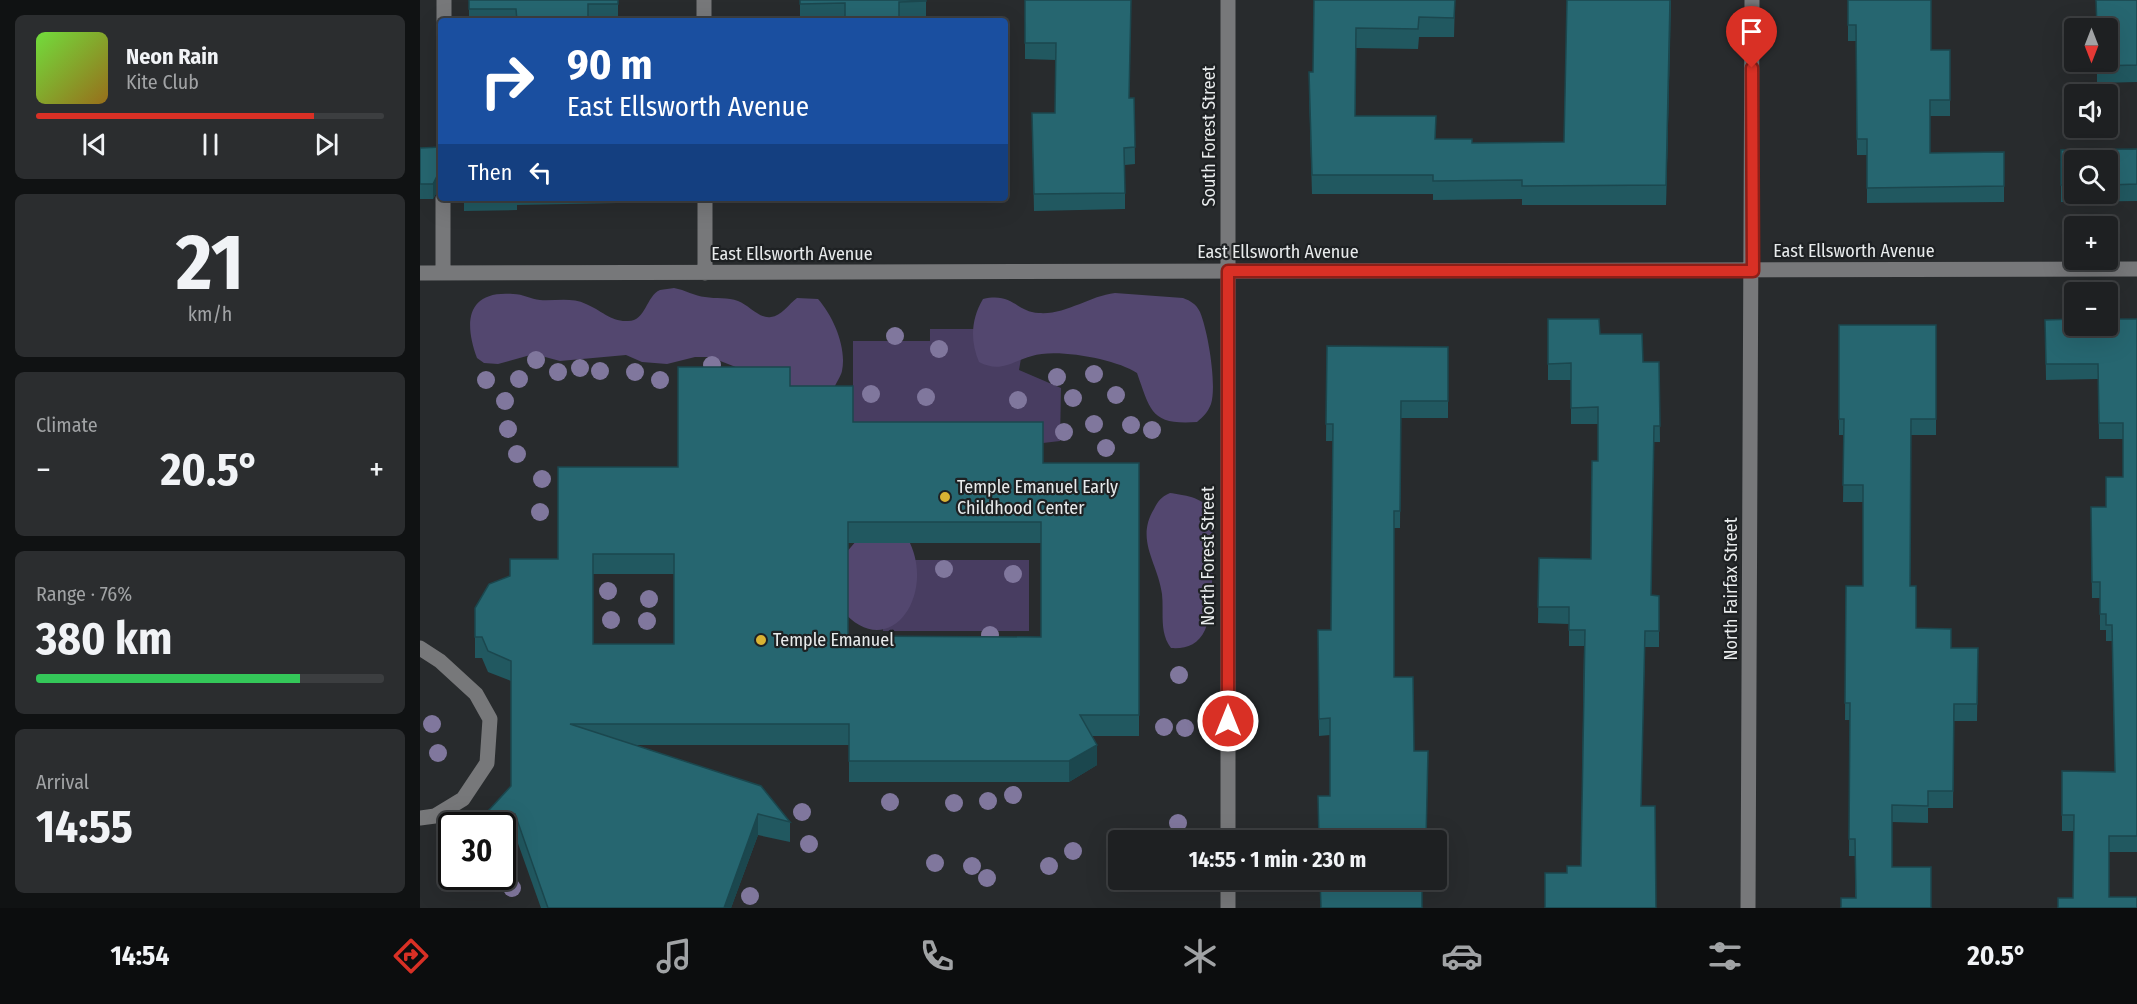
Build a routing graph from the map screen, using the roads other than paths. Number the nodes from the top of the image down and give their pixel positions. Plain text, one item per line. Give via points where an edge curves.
1 (444, 0) edge
2 (704, 0) edge
3 (1228, 0) edge
4 (1752, 0) edge
5 (444, 18) edge
6 (704, 18) edge
7 (443, 201) edge
8 (705, 201) edge
9 (2137, 269) edge
10 (1228, 271) junction
11 (1753, 271) junction
12 (420, 273) edge
13 (443, 273) junction
14 (705, 273) junction
15 (420, 648) edge
16 (420, 818) edge
17 (1228, 830) edge
18 (1228, 890) edge
19 (1228, 908) edge
20 (1748, 908) edge

1 - 5 street
2 - 6 street
3 - 10 street, South Forest Street
4 - 11 street, North Fairfax Street
7 - 13 street
8 - 14 street
9 - 11 street, East Ellsworth Avenue
10 - 11 street, East Ellsworth Avenue
10 - 14 street, East Ellsworth Avenue
10 - 17 street, North Forest Street
11 - 20 street, North Fairfax Street
12 - 13 street, East Ellsworth Avenue
13 - 14 street, East Ellsworth Avenue
15 - 16 street via 476,694 490,719 487,763 463,799 435,816
18 - 19 street

